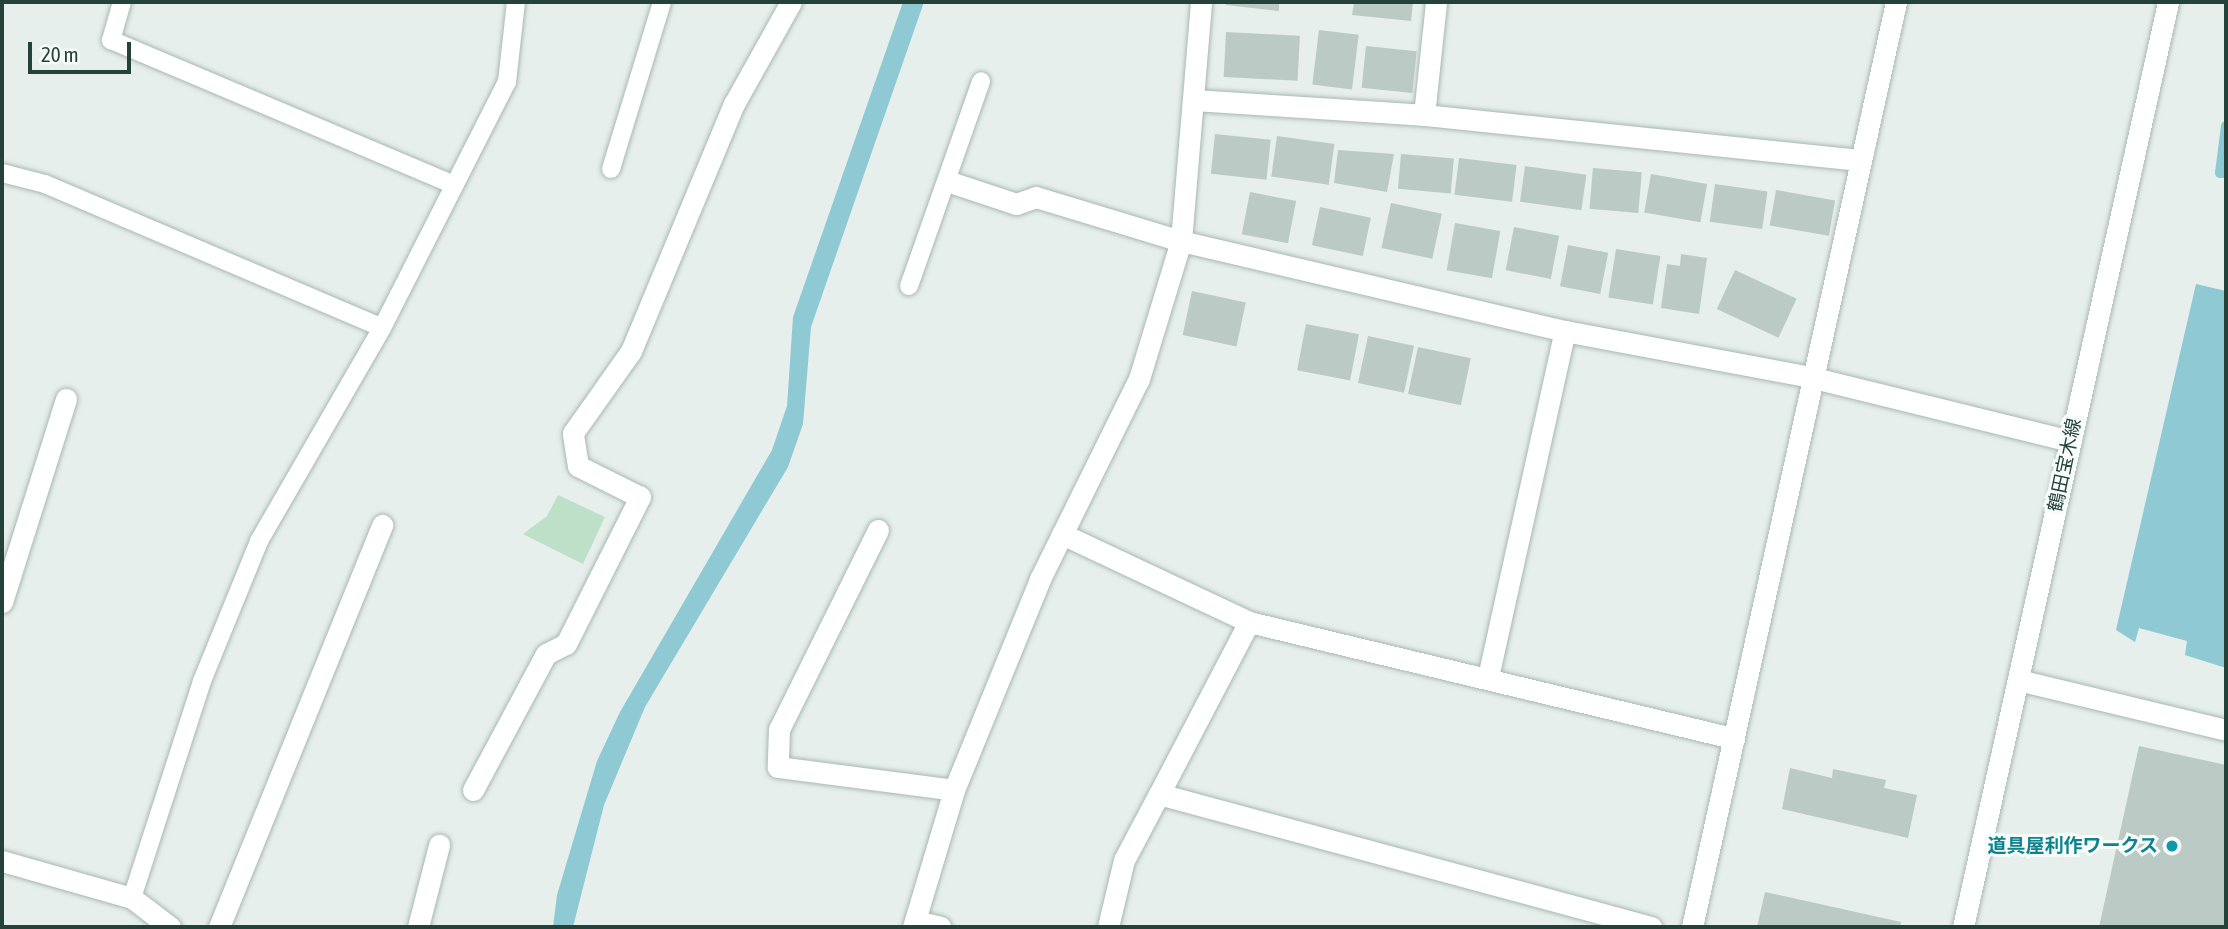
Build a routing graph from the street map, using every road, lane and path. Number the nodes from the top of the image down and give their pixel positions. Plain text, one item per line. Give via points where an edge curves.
1 (122, 2) edge
2 (516, 2) edge
3 (662, 2) edge
4 (791, 2) edge
5 (1200, 2) edge
6 (1436, 2) edge
7 (1896, 2) edge
8 (2168, 2) edge
9 (981, 81) dead end
10 (1193, 100) junction
11 (1424, 115) junction
12 (1858, 160) junction
13 (611, 169) dead end
14 (2, 173) edge
15 (947, 181) junction
16 (454, 185) junction
17 (1181, 240) junction
18 (909, 286) dead end
19 (382, 328) junction
20 (1565, 331) junction
21 (1810, 377) junction
22 (66, 399) dead end
23 (2070, 442) junction
24 (382, 525) dead end
25 (878, 530) dead end
26 (1062, 534) junction
27 (2, 602) edge
28 (1250, 622) junction
29 (1488, 677) junction
30 (2018, 680) junction
31 (2226, 730) edge
32 (1734, 738) junction
33 (473, 790) dead end
34 (954, 790) junction
35 (1159, 794) junction
36 (439, 845) dead end
37 (2, 861) edge
38 (132, 898) junction
39 (914, 924) edge
40 (164, 925) edge
41 (219, 927) edge
42 (418, 927) edge
43 (940, 927) edge
44 (1108, 927) edge
45 (1651, 927) edge
46 (1692, 927) edge
47 (1963, 927) edge

1 - 16 lane via 111,40
2 - 16 lane via 507,82
3 - 13 lane
4 - 33 street via 733,104 631,351 573,433 578,466 640,497 566,644 546,654
5 - 10 street
6 - 11 street
7 - 12 street
8 - 23 street, 鶴田宝木線
9 - 15 lane
10 - 11 street
10 - 17 street
11 - 12 street
12 - 21 street
14 - 19 lane via 46,184
15 - 17 street via 1016,204 1036,197
15 - 18 lane
16 - 19 lane
17 - 20 street
17 - 26 street via 1139,379
19 - 38 lane via 259,541 202,681
20 - 21 street
20 - 29 street
21 - 23 street
21 - 32 street
22 - 27 street
23 - 30 street, 鶴田宝木線
24 - 41 street
25 - 34 street via 779,729 778,767
26 - 28 street
26 - 34 street
28 - 29 street
28 - 35 street
29 - 32 street
30 - 31 street
30 - 47 street, 鶴田宝木線
32 - 46 street
34 - 39 street
35 - 44 street via 1124,860
35 - 45 street
36 - 42 street
37 - 38 street
38 - 40 street
39 - 43 street

